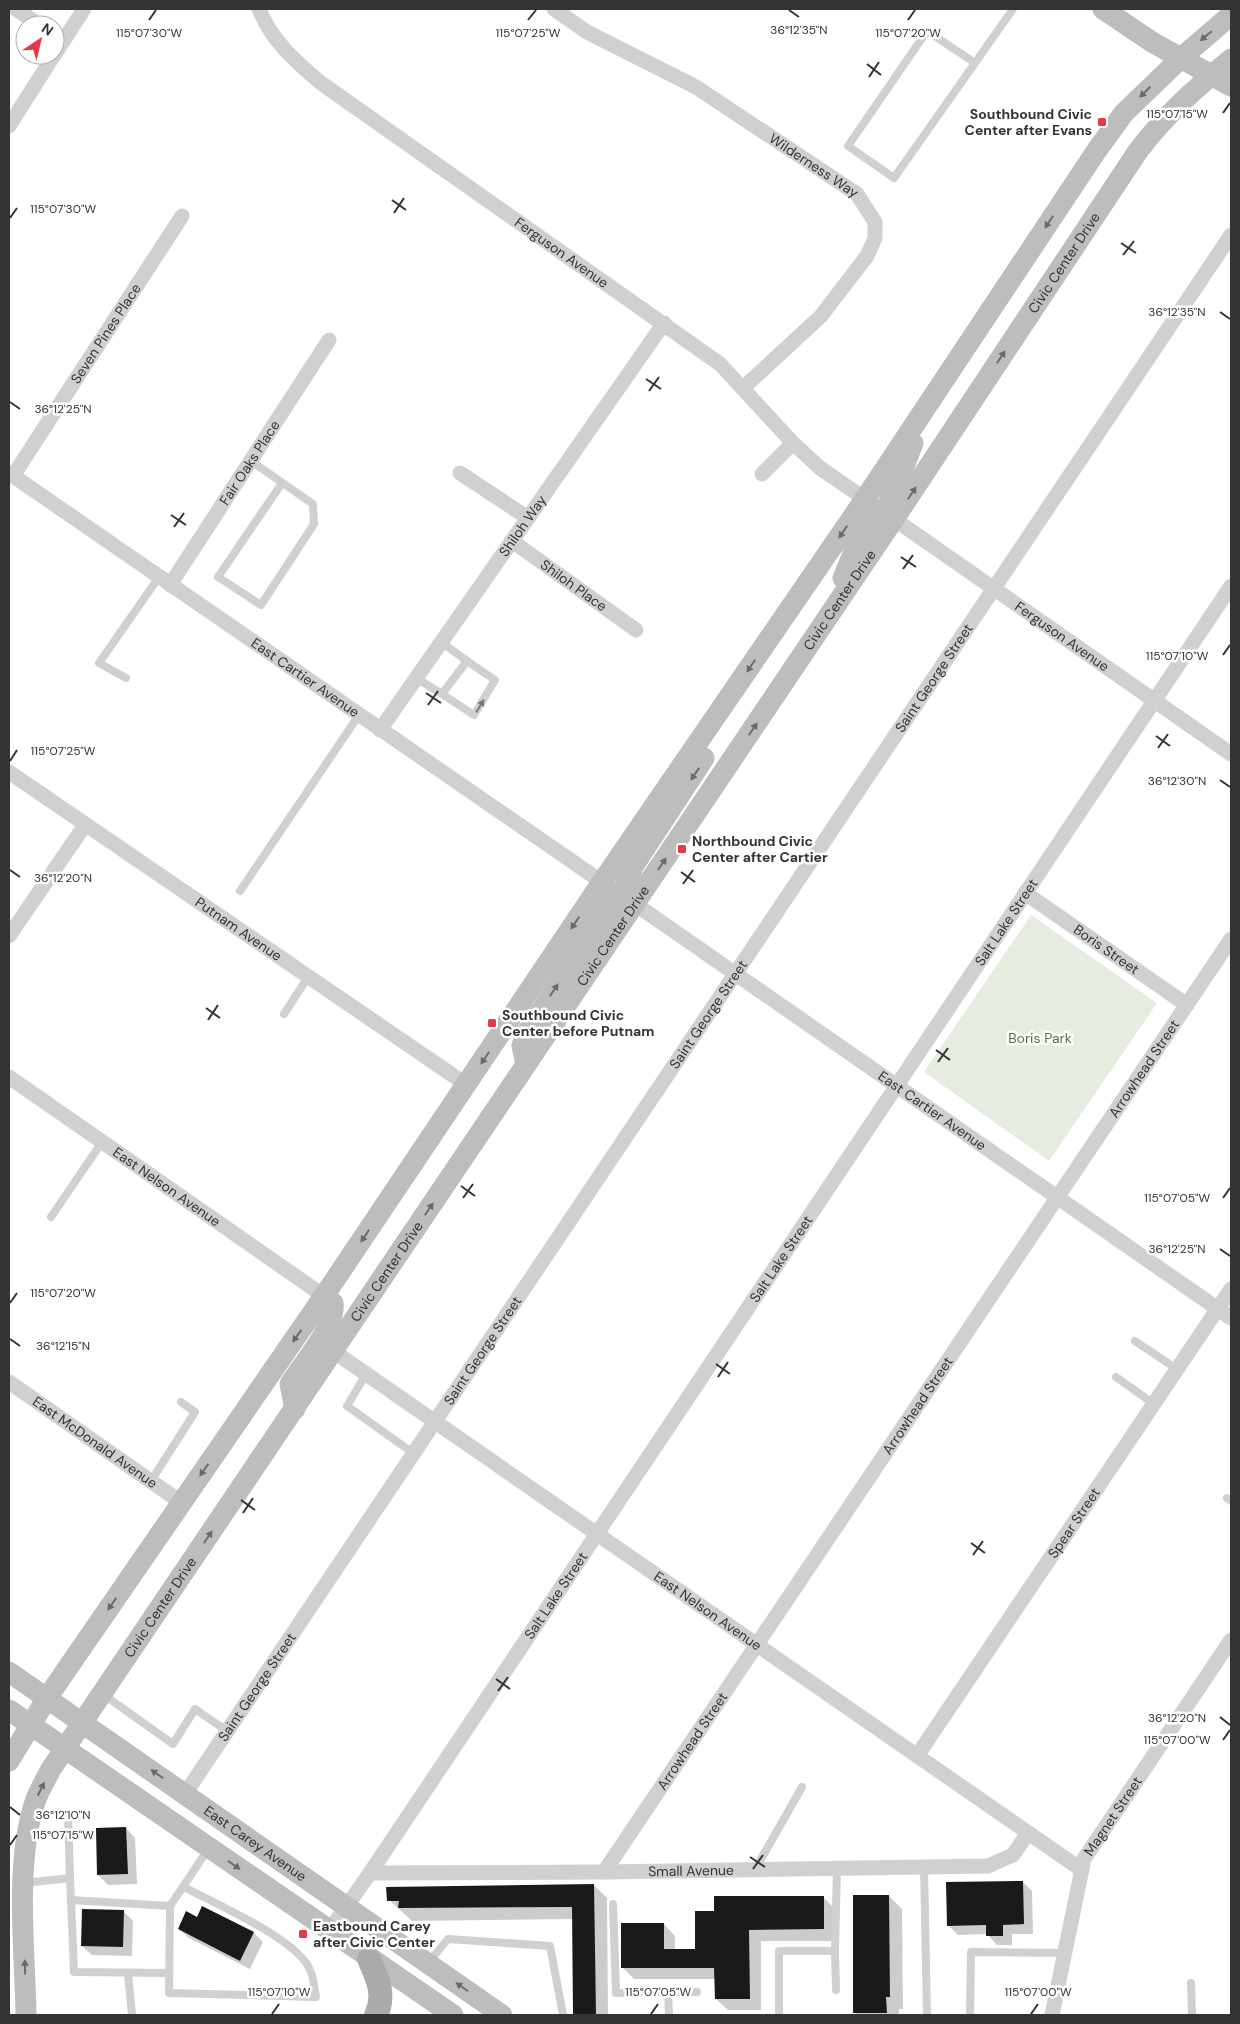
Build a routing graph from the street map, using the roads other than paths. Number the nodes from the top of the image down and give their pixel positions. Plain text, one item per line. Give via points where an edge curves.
1 (84, 9) edge
2 (259, 9) edge
3 (554, 9) edge
4 (1012, 9) edge
5 (1103, 9) edge
6 (1231, 15) edge
7 (65, 36) edge
8 (1180, 58) junction
9 (1231, 59) edge
10 (975, 63) junction
11 (46, 65) edge
12 (1212, 75) junction
13 (1231, 86) edge
14 (9, 126) edge
15 (182, 216) dead end
16 (1231, 236) edge
17 (664, 323) junction
18 (329, 340) dead end
19 (743, 388) junction
20 (928, 405) junction
21 (793, 443) junction
22 (250, 461) junction
23 (460, 473) dead end
24 (762, 474) dead end
25 (11, 475) edge
26 (282, 483) junction
27 (865, 499) junction
28 (528, 518) junction
29 (894, 519) junction
30 (512, 541) junction
31 (165, 581) junction
32 (1231, 586) edge
33 (994, 589) junction
34 (826, 620) junction
35 (636, 630) dead end
36 (441, 642) junction
37 (467, 661) junction
38 (126, 678) dead end
39 (416, 678) junction
40 (442, 694) junction
41 (1155, 700) junction
42 (358, 715) junction
43 (380, 730) junction
44 (707, 730) junction
45 (1231, 754) edge
46 (9, 772) edge
47 (84, 824) junction
48 (602, 882) junction
49 (240, 890) dead end
50 (1026, 893) junction
51 (634, 904) junction
52 (9, 936) edge
53 (1231, 939) edge
54 (736, 974) junction
55 (308, 977) junction
56 (1187, 1004) junction
57 (284, 1014) dead end
58 (526, 1064) junction
59 (9, 1077) edge
60 (467, 1085) junction
61 (896, 1085) junction
62 (102, 1142) junction
63 (1057, 1197) junction
64 (51, 1217) dead end
65 (1231, 1289) edge
66 (324, 1296) junction
67 (1218, 1309) junction
68 (1231, 1318) edge
69 (1135, 1341) dead end
70 (333, 1352) junction
71 (1177, 1369) junction
72 (366, 1374) junction
73 (1116, 1377) dead end
74 (9, 1382) edge
75 (181, 1402) dead end
76 (1154, 1404) junction
77 (295, 1409) junction
78 (434, 1421) junction
79 (413, 1453) junction
80 (151, 1481) junction
81 (182, 1503) junction
82 (596, 1533) junction
83 (1231, 1640) edge
84 (757, 1644) junction
85 (9, 1672) edge
86 (102, 1694) junction
87 (47, 1698) junction
88 (9, 1710) edge
89 (83, 1722) junction
90 (30, 1725) junction
91 (227, 1731) junction
92 (64, 1748) junction
93 (918, 1756) junction
94 (9, 1761) edge
95 (802, 1787) dead end
96 (185, 1794) junction
97 (68, 1814) dead end
98 (1028, 1833) junction
99 (209, 1848) junction
100 (924, 1867) junction
101 (756, 1868) junction
102 (838, 1868) junction
103 (1082, 1870) junction
104 (604, 1872) junction
105 (370, 1873) junction
106 (70, 1878) junction
107 (24, 1883) junction
108 (184, 1887) junction
109 (71, 1900) junction
110 (613, 1904) dead end
111 (170, 1906) junction
112 (346, 1906) junction
113 (329, 1931) junction
114 (835, 1951) junction
115 (1065, 1953) junction
116 (369, 1959) junction
117 (428, 1964) junction
118 (128, 1972) junction
119 (169, 1973) junction
120 (1190, 1983) dead end
121 (836, 1990) dead end
122 (668, 1992) junction
123 (696, 1992) dead end
124 (26, 2015) edge
125 (132, 2015) edge
126 (376, 2015) edge
127 (453, 2015) edge
128 (502, 2015) edge
129 (563, 2015) edge
130 (669, 2015) edge
131 (779, 2015) edge
132 (927, 2015) edge
133 (970, 2015) edge
134 (1052, 2015) edge
135 (1192, 2015) edge

1 - 7 street
2 - 17 street, Ferguson Avenue via 290,56 321,83
3 - 19 street, Wilderness Way via 587,32 696,87 857,194 875,222 875,238 867,256 820,316
4 - 10 lane
5 - 8 main road
6 -> 8 main road
8 - 12 main road
8 -> 20 main road via 1124,112
9 - 12 main road, Civic Center Drive
10 - 10 lane via 894,178 848,146 927,31
11 - 14 street
12 - 13 main road
29 -> 12 main road, Civic Center Drive via 1138,151 1173,109
15 - 25 street, Seven Pines Place
16 - 33 street, Saint George Street
17 - 19 street, Ferguson Avenue via 720,364
17 - 28 street, Shiloh Way
18 - 22 street, Fair Oaks Place
19 - 21 street, Ferguson Avenue
20 - 27 main road
20 - 29 main road via 901,474 890,491 889,513
21 - 24 street
21 - 27 street, Ferguson Avenue via 820,468
22 - 26 lane
22 - 31 street, Fair Oaks Place
23 - 28 street
25 - 31 street, East Cartier Avenue
26 - 26 lane via 313,504 314,524 262,605 218,577
27 - 34 main road via 872,508 873,518 860,537
27 -> 44 main road
28 - 30 street, Shiloh Way
29 - 33 street, Ferguson Avenue
29 - 34 main road, Civic Center Drive
30 - 35 street, Shiloh Place
30 - 36 street, Shiloh Way
31 - 38 lane via 99,663
31 - 42 street, East Cartier Avenue
32 - 41 street, Salt Lake Street
33 - 41 street, Ferguson Avenue
33 - 54 street, Saint George Street
51 -> 34 main road, Civic Center Drive
36 - 37 lane
36 - 39 street, Shiloh Way
37 - 40 lane
40 -> 37 lane via 474,715 495,680
39 - 40 lane
39 - 43 street, Shiloh Way
41 - 45 street, Ferguson Avenue
41 - 50 street, Salt Lake Street
42 - 43 street, East Cartier Avenue
42 - 49 lane
43 - 48 street, East Cartier Avenue
44 - 48 main road
44 -> 51 main road via 711,746 634,865 626,884 625,894
46 - 47 street, Putnam Avenue
47 - 52 street
47 - 55 street, Putnam Avenue
58 -> 48 main road via 522,1046 526,1034 610,905 613,895
48 -> 60 main road
50 - 56 street, Boris Street
50 - 61 street, Salt Lake Street
51 - 54 street, East Cartier Avenue
51 - 58 main road, Civic Center Drive
53 - 56 street, Arrowhead Street
54 - 61 street, East Cartier Avenue
54 - 78 street, Saint George Street
55 - 57 lane
55 - 60 street, Putnam Avenue
56 - 63 street, Arrowhead Street
70 -> 58 main road, Civic Center Drive
59 - 62 street, East Nelson Avenue
60 -> 66 main road
61 - 63 street, East Cartier Avenue
61 - 82 street, Salt Lake Street
62 - 64 lane
62 - 66 street, East Nelson Avenue
63 - 67 street, East Cartier Avenue
63 - 84 street, Arrowhead Street
65 - 67 street, Spear Street
66 - 77 main road via 333,1303 334,1312 290,1384
66 -> 81 main road
67 - 68 street, East Cartier Avenue
67 - 71 street, Spear Street
69 - 71 lane
70 - 72 street, East Nelson Avenue
70 - 77 main road, Civic Center Drive
71 - 76 street, Spear Street
72 - 78 street, East Nelson Avenue
72 - 79 lane via 347,1406
73 - 76 lane
74 - 80 street, East McDonald Avenue
75 - 80 lane via 196,1412
76 - 93 street, Spear Street
86 -> 77 main road, Civic Center Drive
78 - 79 street, Saint George Street
78 - 82 street, East Nelson Avenue
79 - 91 street, Saint George Street
80 - 81 street, East McDonald Avenue
81 -> 87 main road
82 - 84 street, East Nelson Avenue
82 - 105 street, Salt Lake Street
83 - 103 street, Magnet Street via 1084,1859
84 - 93 street, East Nelson Avenue
84 - 104 street, Arrowhead Street
85 - 87 main road, East Carey Avenue
86 - 89 main road, Civic Center Drive
86 - 91 lane via 173,1744 195,1708
87 - 89 main road, East Carey Avenue
87 - 90 main road
88 - 90 main road
89 - 92 main road, Civic Center Drive
96 -> 89 main road, East Carey Avenue
90 - 92 main road
90 - 94 main road
91 - 96 street, Saint George Street
92 - 99 main road
107 -> 92 main road, Civic Center Drive via 27,1838 36,1799
93 - 98 street, East Nelson Avenue
95 - 101 lane
96 - 112 main road, East Carey Avenue
97 - 106 lane
98 - 100 street, Small Avenue via 1013,1855 988,1866
98 - 103 street, East Nelson Avenue
99 - 108 lane
99 -> 113 main road
100 - 102 street, Small Avenue
100 - 132 lane
101 - 102 street, Small Avenue
101 - 104 street, Small Avenue
102 - 114 lane
103 - 115 street, Magnet Street
104 - 105 street, Small Avenue
105 - 112 street, Salt Lake Street
106 - 107 lane
106 - 109 lane
124 -> 107 main road, Civic Center Drive
108 - 111 lane
108 - 119 lane via 269,1931 292,1947 310,1969 316,1997 169,1993
109 - 111 lane
109 - 118 lane via 74,1972
110 - 122 lane via 616,1992
111 - 119 lane
112 - 113 street, Salt Lake Street
112 - 117 main road, East Carey Avenue
113 - 116 main road
114 - 121 lane
114 - 131 lane via 779,1951
115 - 133 lane via 971,1952
115 - 134 street, Magnet Street
116 - 126 main road via 380,1985
116 - 127 main road
128 -> 117 main road, East Carey Avenue
117 - 129 lane via 448,1939 550,1946
118 - 119 lane
118 - 125 lane
120 - 135 lane
122 - 123 lane
122 - 130 lane

